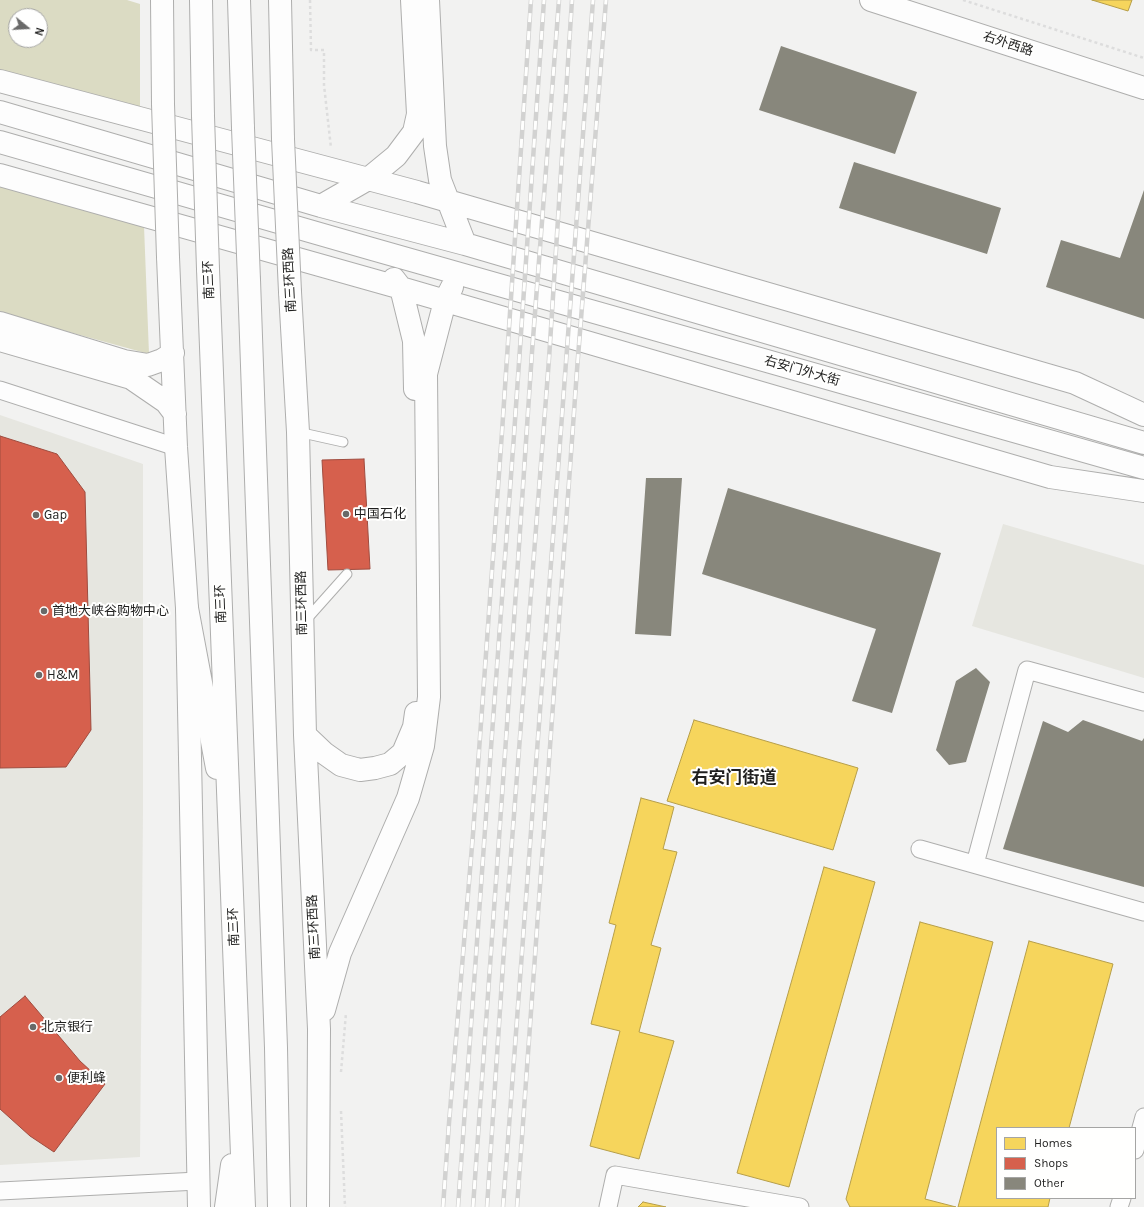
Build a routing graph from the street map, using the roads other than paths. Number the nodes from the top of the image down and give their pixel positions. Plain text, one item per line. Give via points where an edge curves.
1 (201, 0) edge
2 (239, 0) edge
3 (280, 0) edge
4 (412, 0) edge
5 (428, 0) edge
6 (871, 0) edge
7 (159, 1) edge
8 (0, 81) edge
9 (1144, 88) edge
10 (0, 112) edge
11 (0, 142) edge
12 (0, 175) edge
13 (368, 179) junction
14 (449, 201) junction
15 (321, 206) junction
16 (465, 244) junction
17 (372, 249) junction
18 (459, 274) junction
19 (401, 288) junction
20 (445, 301) junction
21 (0, 323) edge
22 (0, 340) edge
23 (173, 353) junction
24 (0, 390) edge
25 (175, 414) junction
26 (1144, 415) edge
27 (298, 432) junction
28 (343, 442) dead end
29 (1144, 443) edge
30 (176, 447) junction
31 (1144, 468) edge
32 (1144, 491) edge
33 (347, 574) dead end
34 (187, 608) junction
35 (302, 624) junction
36 (1144, 702) edge
37 (305, 736) junction
38 (230, 844) junction
39 (920, 849) dead end
40 (975, 864) junction
41 (1144, 912) edge
42 (319, 1029) junction
43 (238, 1054) junction
44 (1144, 1118) edge
45 (1136, 1146) edge
46 (198, 1181) junction
47 (0, 1190) edge
48 (199, 1207) edge
49 (226, 1207) edge
50 (244, 1207) edge
51 (280, 1207) edge
52 (318, 1207) edge
53 (608, 1207) edge
54 (800, 1207) edge

1 - 38 main road, 南三环, bridge via 208,269
2 - 51 main road, bridge
3 - 27 main road, 南三环西路, bridge via 283,139
4 - 13 main road via 417,120 414,132 396,156
5 - 14 main road via 435,146 440,180
6 - 9 main road, 右外西路
7 - 23 main road, bridge
8 - 13 main road
10 - 15 main road, 右安门外大街
11 - 17 main road, 右安门外大街
12 - 19 main road
13 - 14 main road
13 - 15 main road
14 - 16 main road
14 - 26 main road via 1075,383
15 - 16 main road, 右安门外大街
16 - 29 main road, 右安门外大街
17 - 18 main road, 右安门外大街
17 - 19 main road
18 - 20 main road
18 - 31 main road, 右安门外大街
19 - 20 main road
19 - 37 main road via 414,342 420,691 414,727 403,753 390,764 360,770 341,764
20 - 32 main road via 1050,477
20 - 42 main road via 426,374 428,697 423,746 408,798 340,953
21 - 23 main road via 124,361 148,364
22 - 25 main road via 131,378 166,402
23 - 25 main road
24 - 30 street
25 - 30 main road
27 - 28 lane
27 - 35 main road, 南三环西路
30 - 34 main road
33 - 35 lane
34 - 38 main road
34 - 46 main road
35 - 37 main road, 南三环西路
36 - 40 street via 1028,670
37 - 42 main road, 南三环西路
38 - 43 main road, 南三环
39 - 40 street
40 - 41 street
42 - 52 main road, 南三环西路
43 - 49 main road via 232,1161
43 - 50 main road, 南三环
44 - 45 street
46 - 47 street
46 - 48 main road
53 - 54 street via 615,1175

